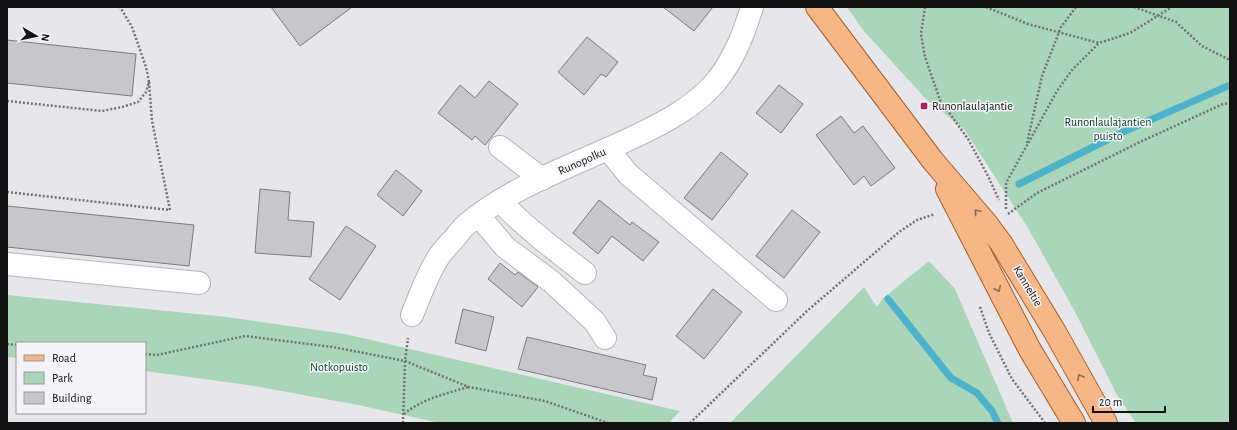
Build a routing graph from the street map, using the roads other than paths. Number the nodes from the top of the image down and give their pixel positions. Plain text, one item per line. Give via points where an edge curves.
1 (752, 7) edge
2 (817, 7) edge
3 (500, 147) dead end
4 (608, 149) junction
5 (933, 161) junction
6 (542, 179) junction
7 (500, 201) junction
8 (479, 216) junction
9 (7, 264) edge
10 (585, 273) dead end
11 (199, 283) dead end
12 (776, 300) dead end
13 (412, 316) road end
14 (605, 338) dead end
15 (1074, 423) edge
16 (1106, 423) edge

1 - 4 street, Runopolku via 728,65 701,98 666,121
2 - 5 main road, Kanneltie
3 - 6 street
4 - 6 street, Runopolku
4 - 12 street via 628,174
5 -> 15 main road, Kanneltie via 1030,350
16 -> 5 main road, Kanneltie via 1001,243 988,224
6 - 7 street, Runopolku
7 - 8 street, Runopolku
7 - 10 street via 540,239
8 - 13 street, Runopolku via 465,225 440,255
8 - 14 street via 505,247 552,282 595,322
9 - 11 street

